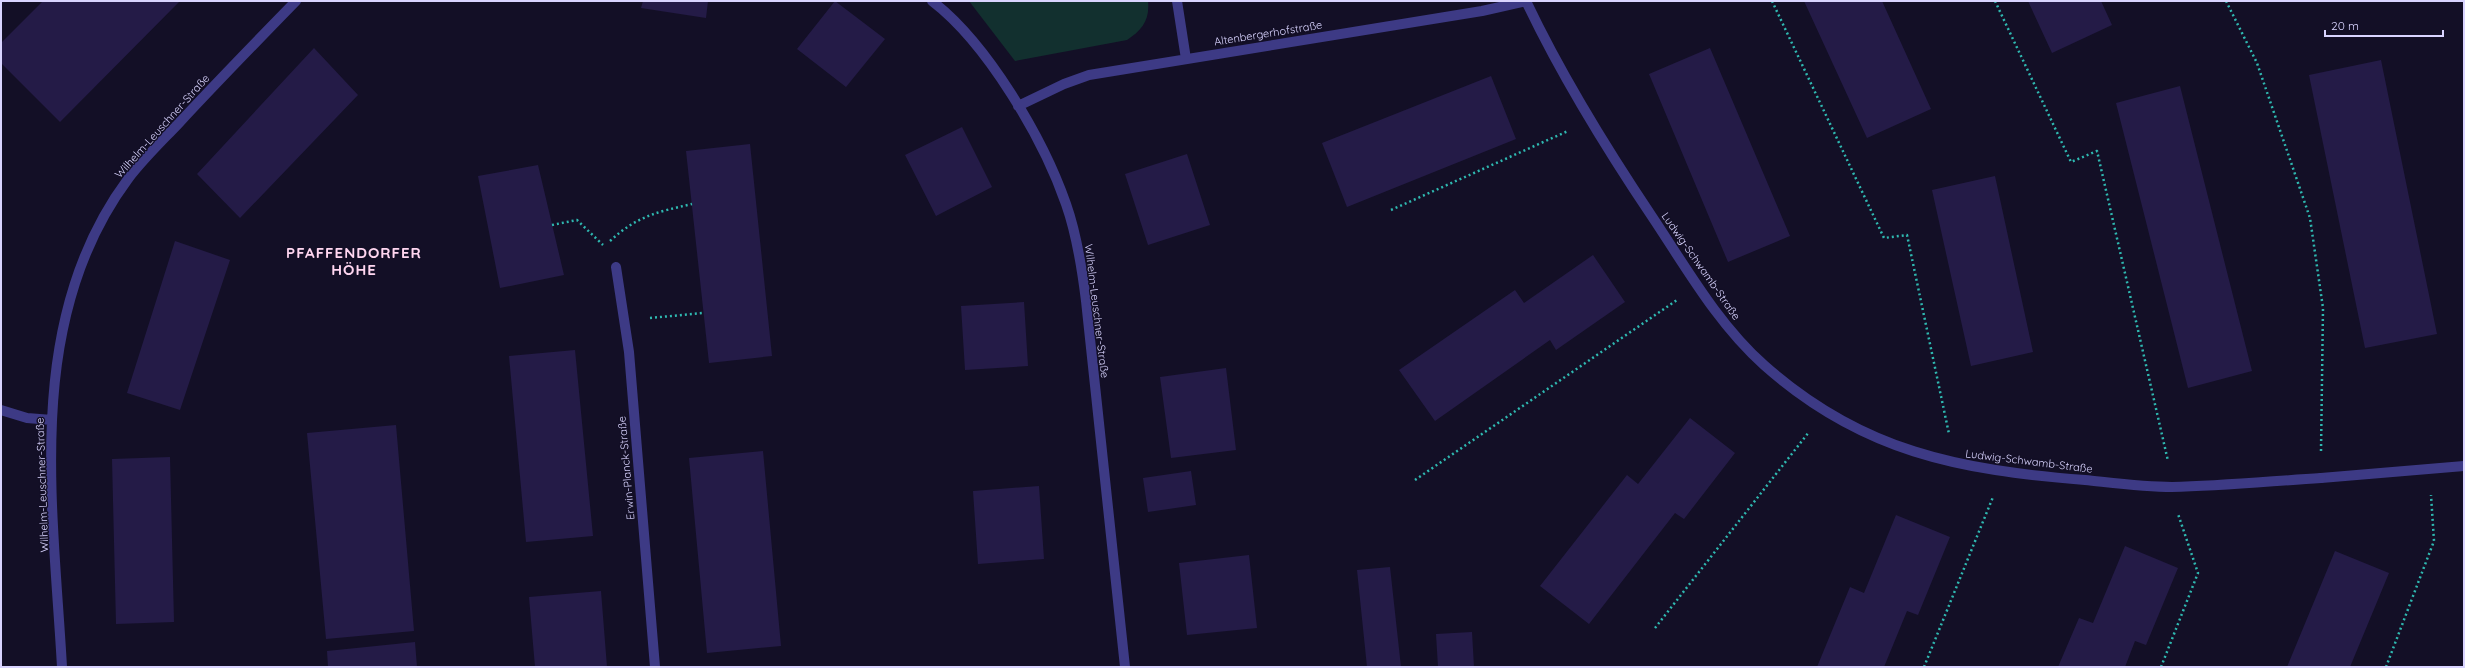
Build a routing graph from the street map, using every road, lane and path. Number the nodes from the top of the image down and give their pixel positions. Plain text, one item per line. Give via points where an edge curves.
1 (296, 1) edge
2 (932, 1) edge
3 (1177, 1) edge
4 (1526, 1) edge
5 (1772, 1) edge
6 (1995, 1) edge
7 (2226, 1) edge
8 (1186, 58) junction
9 (1018, 106) junction
10 (1591, 121) junction
11 (692, 204) dead end
12 (1391, 210) dead end
13 (552, 225) dead end
14 (604, 246) junction
15 (616, 267) joint
16 (1698, 285) junction
17 (703, 313) dead end
18 (661, 316) dead end
19 (1, 410) edge
20 (1824, 412) junction
21 (52, 420) junction
22 (1956, 463) junction
23 (2464, 466) edge
24 (2429, 468) junction
25 (2004, 472) junction
26 (2321, 478) junction
27 (1415, 480) dead end
28 (2171, 487) junction
29 (1655, 628) dead end
30 (62, 667) edge
31 (655, 667) edge
32 (1125, 667) edge
33 (1924, 667) edge
34 (2161, 667) edge
35 (2386, 667) edge

1 - 21 street, Wilhelm-Leuschner-Straße via 142,162 107,212 92,238 68,301 55,369
2 - 9 street, Wilhelm-Leuschner-Straße via 982,52
3 - 8 street
4 - 8 street, Altenbergerhofstraße via 1482,11
4 - 10 street, Ludwig-Schwamb-Straße via 1558,67
5 - 22 path via 1884,238 1907,235
6 - 28 path via 2071,162 2097,151
7 - 26 path via 2257,63 2310,218 2323,308
8 - 9 street, Altenbergerhofstraße via 1089,75
9 - 32 street, Wilhelm-Leuschner-Straße via 1065,202 1081,262
10 - 12 path
10 - 16 street, Ludwig-Schwamb-Straße
11 - 14 path via 661,211 628,224
13 - 14 path via 577,220
14 - 15 path
15 - 31 street, Erwin-Planck-Straße via 629,352
16 - 20 street, Ludwig-Schwamb-Straße via 1717,313 1762,363
16 - 27 path
17 - 18 path
19 - 21 street via 27,418
20 - 22 street, Ludwig-Schwamb-Straße via 1872,437 1916,453
20 - 29 path
21 - 30 street, Wilhelm-Leuschner-Straße via 52,473
22 - 25 street, Ludwig-Schwamb-Straße
23 - 24 street, Ludwig-Schwamb-Straße
24 - 26 street, Ludwig-Schwamb-Straße
24 - 35 path via 2434,541
25 - 28 street, Ludwig-Schwamb-Straße
25 - 33 path
26 - 28 street, Ludwig-Schwamb-Straße
28 - 34 path via 2198,573

